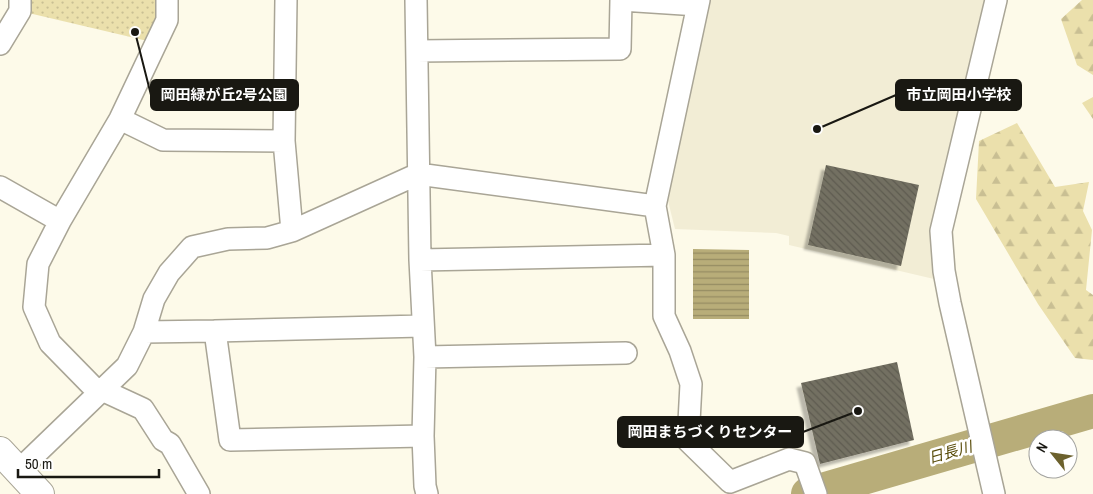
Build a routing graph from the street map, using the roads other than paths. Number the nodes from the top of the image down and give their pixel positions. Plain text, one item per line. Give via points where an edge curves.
1 (20, 0) edge
2 (167, 0) edge
3 (286, 0) edge
4 (416, 0) edge
5 (621, 0) edge
6 (996, 0) edge
7 (698, 3) edge
8 (0, 44) edge
9 (417, 51) junction
10 (120, 119) junction
11 (284, 141) junction
12 (418, 174) junction
13 (0, 187) edge
14 (655, 206) junction
15 (60, 221) junction
16 (292, 231) junction
17 (664, 255) junction
18 (420, 260) junction
19 (422, 326) junction
20 (215, 331) junction
21 (144, 332) junction
22 (626, 353) dead end
23 (425, 357) junction
24 (101, 391) junction
25 (423, 436) junction
26 (0, 451) edge
27 (18, 471) junction
28 (814, 487) edge
29 (40, 494) edge
30 (199, 494) edge
31 (427, 494) edge
32 (994, 494) edge

1 - 8 street via 20,10
2 - 10 street via 167,20
3 - 11 street
4 - 9 street
5 - 7 street
5 - 9 street via 620,48
6 - 32 street via 941,231 950,303
7 - 14 street
9 - 12 street
10 - 11 street via 163,140
10 - 15 street
11 - 16 street
12 - 14 street
12 - 16 street
12 - 18 street
13 - 15 street
14 - 17 street
15 - 24 street via 38,264 34,307 50,343
16 - 21 street via 267,238 228,239 192,247 169,273 154,299
17 - 18 street
17 - 28 street via 664,316 691,384 688,441 730,482 789,459 805,463
18 - 19 street
19 - 20 street
19 - 23 street
20 - 21 street
20 - 25 street via 230,440
21 - 24 street via 127,366
22 - 23 street
23 - 25 street
24 - 27 street
24 - 30 street via 143,409 163,440 170,444
25 - 31 street
26 - 27 street
27 - 29 street

